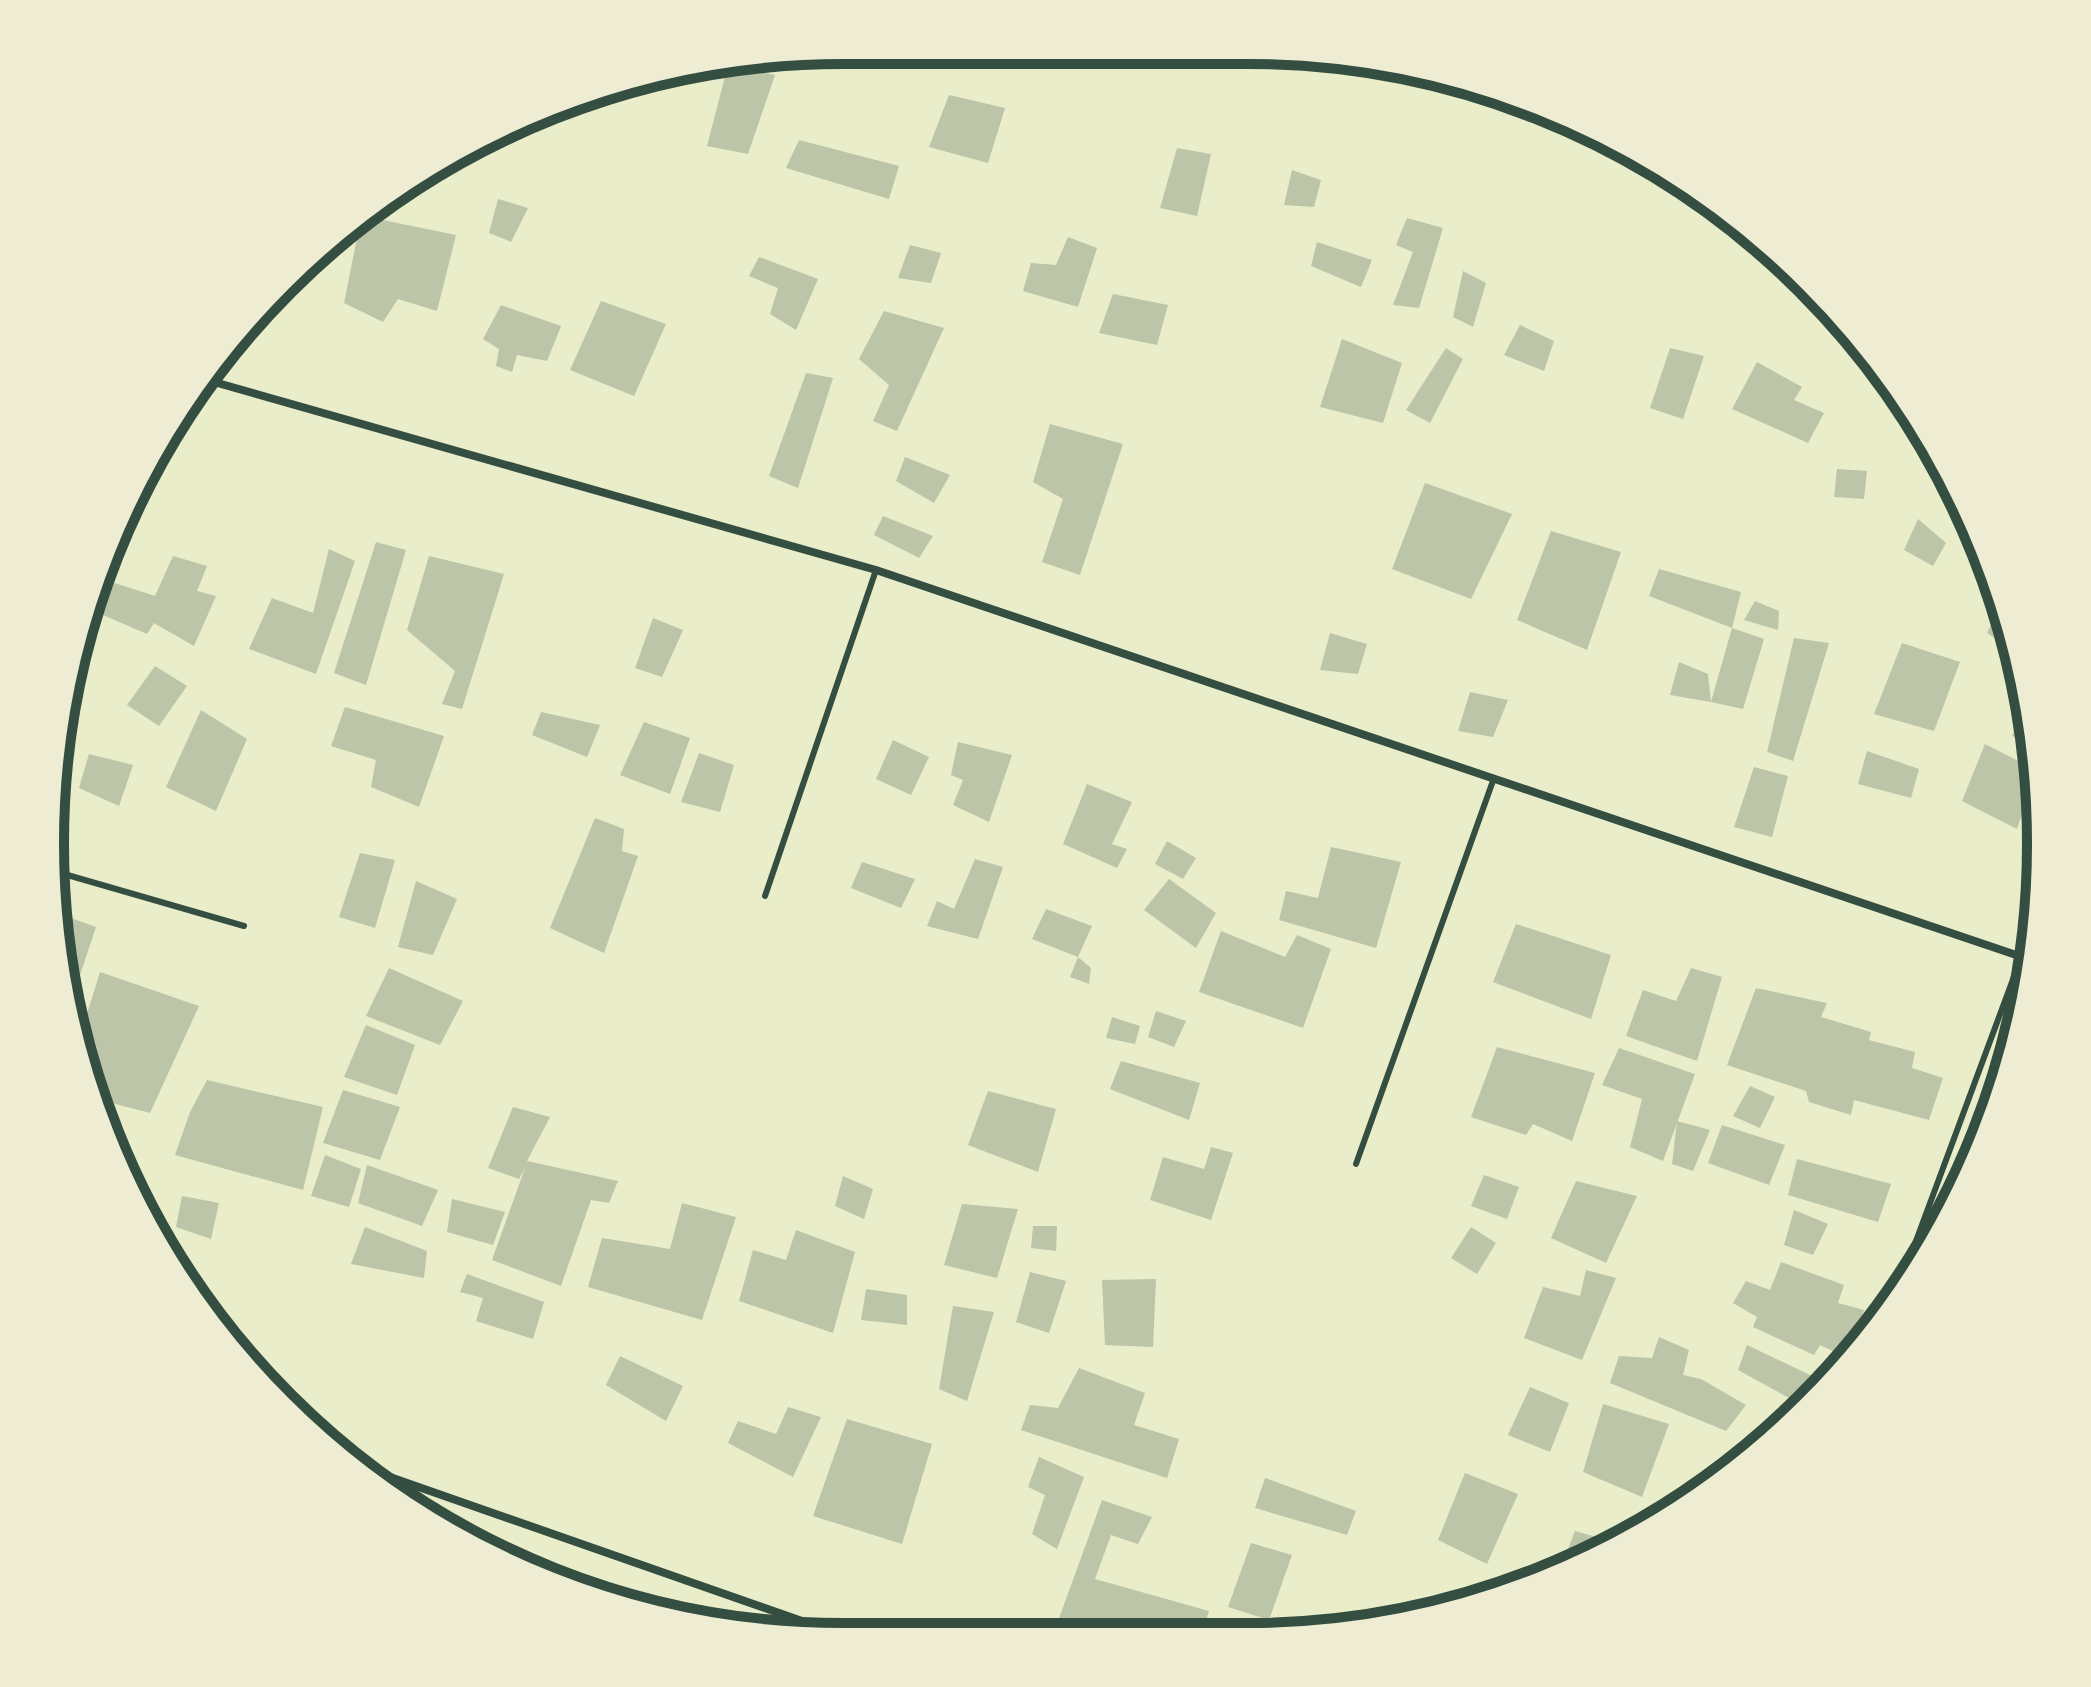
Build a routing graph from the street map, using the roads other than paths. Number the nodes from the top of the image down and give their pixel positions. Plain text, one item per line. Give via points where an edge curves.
1 (215, 382) edge
2 (876, 570) junction
3 (1494, 778) junction
4 (65, 874) edge
5 (765, 896) dead end
6 (244, 926) dead end
7 (2019, 954) edge
8 (2016, 972) edge
9 (1356, 1164) dead end
10 (1913, 1250) edge
11 (389, 1477) edge
12 (803, 1621) edge

1 - 2 street
2 - 3 street
2 - 5 lane
3 - 7 street
3 - 9 lane
4 - 6 lane
8 - 10 lane
11 - 12 street

